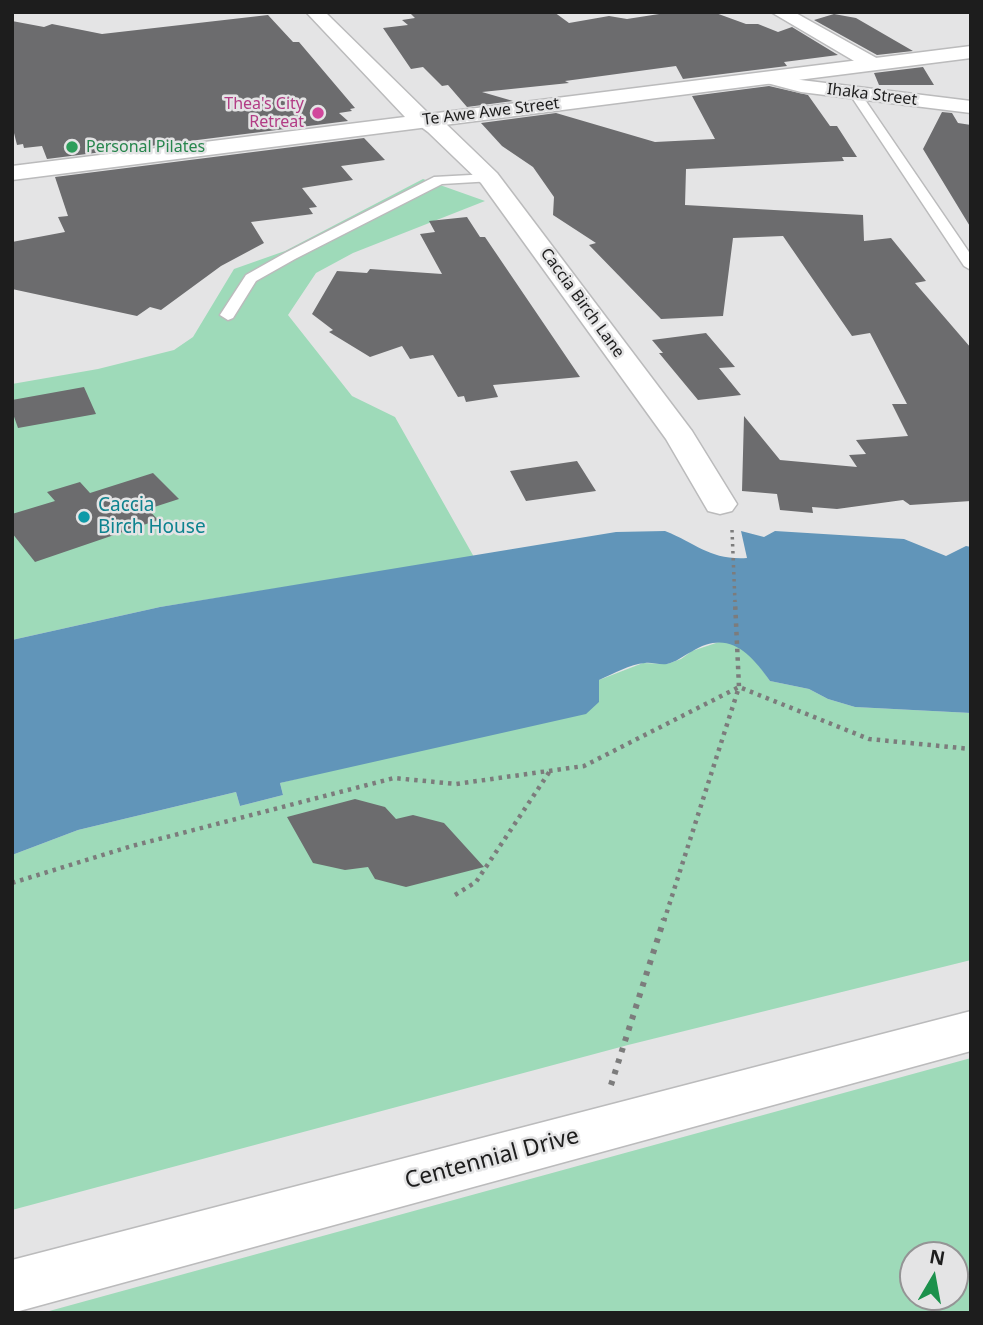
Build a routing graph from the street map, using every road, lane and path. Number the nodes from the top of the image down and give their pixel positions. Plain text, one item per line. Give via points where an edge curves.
1 (315, 12) edge
2 (780, 12) edge
3 (971, 52) edge
4 (873, 64) junction
5 (775, 79) junction
6 (855, 93) junction
7 (971, 107) edge
8 (423, 120) junction
9 (12, 173) edge
10 (489, 178) junction
11 (971, 266) edge
12 (228, 316) dead end
13 (720, 504) joint
14 (739, 687) junction
15 (971, 749) edge
16 (550, 771) junction
17 (12, 883) edge
18 (455, 895) dead end
19 (971, 1031) edge
20 (623, 1124) junction
21 (12, 1287) edge

1 - 8 street, Caccia Birch Lane
2 - 4 street
3 - 4 street, Te Awe Awe Street
4 - 5 street, Te Awe Awe Street
5 - 6 street, Ihaka Street
5 - 8 street, Te Awe Awe Street
6 - 7 street, Ihaka Street
6 - 11 lane
8 - 9 street, Te Awe Awe Street
8 - 10 street, Caccia Birch Lane
10 - 12 lane via 439,180 302,250 251,278
10 - 13 street, Caccia Birch Lane via 681,438
13 - 14 path via 734,535
14 - 15 path via 869,739
14 - 16 path via 584,766
14 - 20 path via 609,1092
16 - 17 path via 456,784 394,778 132,846
16 - 18 path via 476,882
19 - 20 street, Centennial Drive
20 - 21 street, Centennial Drive

